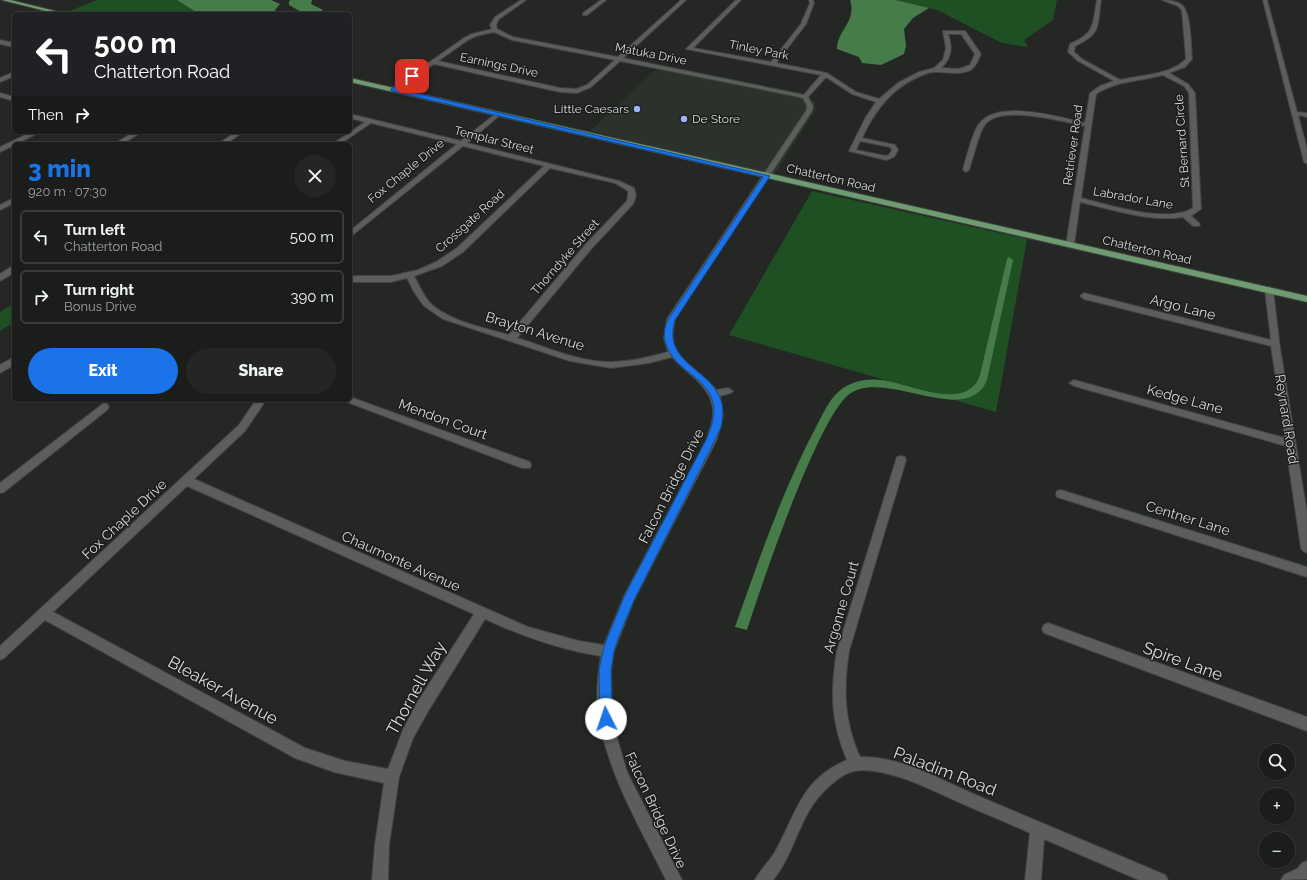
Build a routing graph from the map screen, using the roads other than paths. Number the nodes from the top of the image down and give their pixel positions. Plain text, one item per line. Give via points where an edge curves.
1 (4, 0) edge
2 (524, 0) edge
3 (604, 0) edge
4 (684, 0) edge
5 (739, 0) edge
6 (811, 0) edge
7 (1099, 0) edge
8 (1164, 0) edge
9 (1265, 0) edge
10 (55, 12) edge
11 (585, 14) dead end
12 (495, 30) junction
13 (0, 42) edge
14 (7, 44) junction
15 (12, 45) edge
16 (0, 46) edge
17 (619, 59) junction
18 (433, 62) junction
19 (773, 64) junction
20 (936, 69) junction
21 (1164, 73) junction
22 (825, 74) junction
23 (12, 75) edge
24 (0, 80) edge
25 (352, 80) edge
26 (1119, 82) junction
27 (393, 90) junction
28 (0, 95) edge
29 (805, 97) junction
30 (12, 98) edge
31 (878, 101) junction
32 (1294, 113) junction
33 (498, 114) junction
34 (1307, 115) edge
35 (352, 116) edge
36 (370, 121) junction
37 (1087, 126) junction
38 (352, 133) edge
39 (33, 134) edge
40 (135, 134) edge
41 (237, 134) edge
42 (351, 134) edge
43 (858, 139) junction
44 (16, 142) edge
45 (121, 142) edge
46 (224, 142) edge
47 (339, 142) edge
48 (12, 144) edge
49 (461, 144) junction
50 (0, 150) edge
51 (1307, 162) edge
52 (549, 165) junction
53 (966, 170) dead end
54 (767, 176) junction
55 (631, 190) joint
56 (1077, 199) junction
57 (12, 201) edge
58 (0, 208) edge
59 (1186, 216) junction
60 (1196, 224) dead end
61 (352, 233) edge
62 (1070, 245) junction
63 (12, 270) edge
64 (410, 275) junction
65 (0, 278) edge
66 (352, 279) edge
67 (1269, 290) junction
68 (1084, 296) dead end
69 (1307, 299) edge
70 (511, 339) junction
71 (1276, 344) junction
72 (673, 354) junction
73 (12, 361) edge
74 (0, 370) edge
75 (1074, 383) dead end
76 (728, 391) dead end
77 (715, 394) junction
78 (352, 401) edge
79 (260, 402) edge
80 (104, 407) dead end
81 (1290, 443) junction
82 (901, 460) dead end
83 (526, 465) dead end
84 (187, 481) junction
85 (0, 489) edge
86 (1061, 494) dead end
87 (1307, 548) edge
88 (1307, 572) edge
89 (44, 613) junction
90 (482, 614) junction
91 (1048, 629) dead end
92 (608, 651) junction
93 (0, 654) edge
94 (1307, 724) edge
95 (856, 764) junction
96 (392, 777) junction
97 (1038, 829) junction
98 (380, 880) edge
99 (674, 880) edge
100 (763, 880) edge
101 (1033, 880) edge
102 (1160, 880) edge

1 - 10 main road
2 - 12 street via 497,18 493,25
3 - 11 street
4 - 17 street, Earnings Drive
5 - 19 street, Tinley Park via 689,49
6 - 19 street via 803,24
7 - 26 street via 1094,31 1072,45 1071,52 1080,60
8 - 21 street, Retriever Road via 1177,4 1185,11 1189,59 1182,67
9 - 32 street
12 - 17 street, Matuka Drive via 512,38
12 - 18 street via 466,39
13 - 14 street
14 - 15 street
14 - 16 street
17 - 18 street, Earnings Drive via 586,88 570,91
17 - 29 street, Matuka Drive
18 - 27 street
19 - 22 street, Tinley Park
20 - 20 street via 962,70 972,66 978,54 963,32 945,32 950,53 946,61
20 - 31 street via 906,81
21 - 26 street, Retriever Road
21 - 59 street, St Bernard Circle via 1186,84 1192,92 1198,206 1195,212
22 - 29 street via 812,92
22 - 31 street, Tinley Park via 848,91
23 - 24 street
25 - 27 main road, Chatterton Road
26 - 37 street, Retriever Road via 1093,92
27 - 33 main road, Chatterton Road
28 - 30 street
29 - 54 street via 810,103 809,111
31 - 43 street
32 - 34 street
32 - 51 street
33 - 49 street, Fox Chaple Drive
33 - 54 main road, Chatterton Road
35 - 36 street, Templar Street
36 - 38 street
36 - 49 street, Templar Street
37 - 53 street via 1020,114 993,115 985,119 981,125
37 - 56 street, Retriever Road
39 - 44 street
40 - 45 street
41 - 46 street
42 - 47 street
43 - 43 street via 852,151 886,158 891,157 895,150 893,146
48 - 50 street
49 - 52 street, Templar Street
49 - 61 street, Fox Chaple Drive
52 - 55 street, Templar Street via 617,182
52 - 64 street, Crossgate Road via 450,257 432,268
54 - 62 main road, Chatterton Road
54 - 72 street via 671,319 668,336
55 - 70 street, Thorndyke Street via 630,202 589,246
56 - 59 street, Labrador Lane via 1160,216
56 - 62 street, Retriever Road
57 - 58 street
59 - 60 street
62 - 67 main road, Chatterton Road
63 - 65 street
64 - 66 street, Crossgate Road via 386,279
64 - 70 street, Brayton Avenue via 423,302 434,311 455,321
67 - 69 main road, Chatterton Road
67 - 71 street, Reynard Road
68 - 71 street, Argo Lane
70 - 72 street, Brayton Avenue via 573,359 599,364 649,360
71 - 81 street, Reynard Road
72 - 77 street, Falcon Bridge Drive via 704,380
73 - 74 street
75 - 81 street, Kedge Lane
76 - 77 street
77 - 92 street, Falcon Bridge Drive via 719,412 712,438 629,598
78 - 83 street, Mendon Court
79 - 84 street, Fox Chaple Drive via 242,428
80 - 85 street
81 - 87 street, Reynard Road
82 - 95 street, Argonne Court via 843,651 839,673 837,696 840,723
84 - 89 street, Fox Chaple Drive
84 - 90 street, Chaumonte Avenue
86 - 88 street, Centner Lane
89 - 93 street, Fox Chaple Drive
89 - 96 street, Bleaker Avenue via 300,753 345,770
90 - 92 street, Chaumonte Avenue via 554,640 578,647
90 - 96 street, Thornell Way via 422,708 408,735
91 - 94 street, Spire Lane
92 - 99 street, Falcon Bridge Drive via 605,670 605,710 612,747 621,774
95 - 97 street, Paladim Road via 877,766 925,780
95 - 100 street via 834,775 809,797 800,810 783,852
96 - 98 street, Thornell Way via 382,845
97 - 101 street
97 - 102 street, Paladim Road

